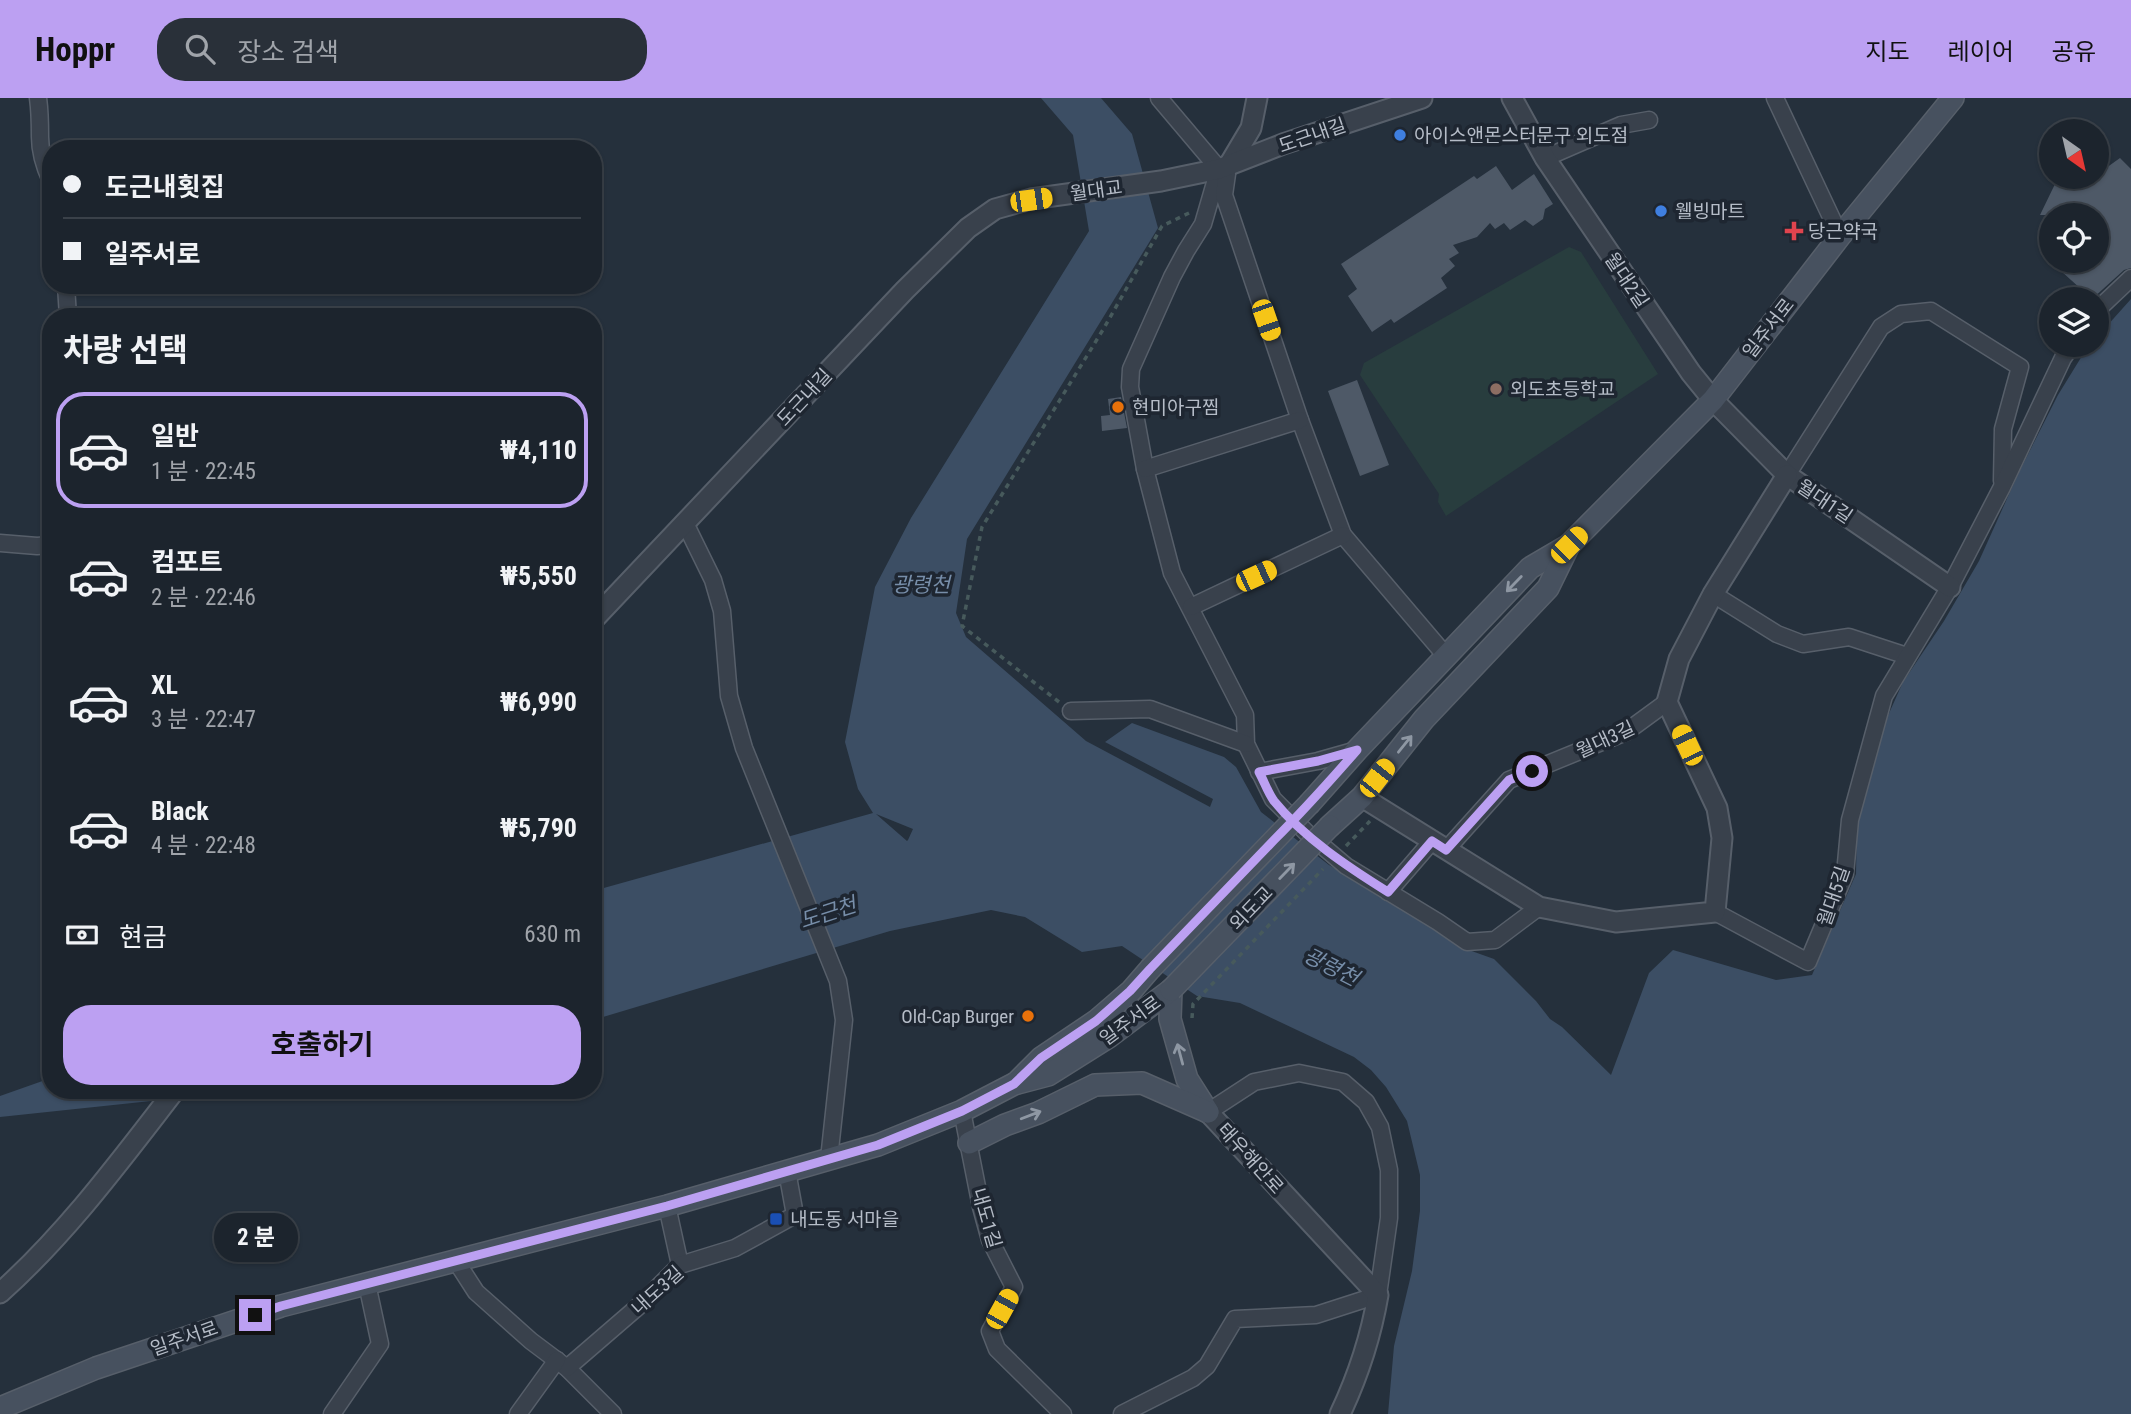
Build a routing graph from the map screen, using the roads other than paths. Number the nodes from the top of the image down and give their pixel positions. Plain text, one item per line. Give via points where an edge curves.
1 (38, 98) edge
2 (1159, 98) edge
3 (1257, 98) edge
4 (1422, 98) edge
5 (1512, 98) edge
6 (1775, 98) edge
7 (1953, 98) edge
8 (1649, 120) dead end
9 (42, 150) edge
10 (1545, 158) junction
11 (1224, 167) junction
12 (1161, 181) joint
13 (1031, 200) joint
14 (1840, 236) junction
15 (2131, 278) edge
16 (2109, 299) edge
17 (2064, 357) edge
18 (1713, 400) junction
19 (1300, 420) junction
20 (1145, 469) junction
21 (1787, 475) junction
22 (2001, 487) junction
23 (685, 523) junction
24 (1343, 535) junction
25 (0, 543) edge
26 (1569, 545) junction
27 (42, 546) edge
28 (1950, 587) junction
29 (1713, 594) junction
30 (1191, 607) junction
31 (602, 611) edge
32 (1446, 656) junction
33 (1907, 656) junction
34 (1667, 702) junction
35 (1072, 711) road end
36 (1246, 744) junction
37 (1357, 750) junction
38 (1259, 772) junction
39 (1362, 797) junction
40 (1310, 803) joint
41 (1330, 826) joint
42 (1439, 846) junction
43 (1388, 892) junction
44 (1539, 907) junction
45 (1715, 912) junction
46 (1150, 969) joint
47 (1171, 990) junction
48 (1014, 1084) junction
49 (168, 1099) edge
50 (962, 1111) junction
51 (1208, 1112) junction
52 (969, 1143) junction
53 (829, 1159) junction
54 (787, 1171) junction
55 (667, 1206) junction
56 (456, 1261) junction
57 (680, 1265) junction
58 (367, 1284) junction
59 (0, 1293) edge
60 (1378, 1295) junction
61 (562, 1364) junction
62 (0, 1408) edge
63 (332, 1414) edge
64 (518, 1414) edge
65 (613, 1414) edge
66 (1063, 1414) edge
67 (1122, 1414) edge
68 (1340, 1414) edge

1 - 9 street
2 - 11 street
3 - 11 street via 1251,128
4 - 11 street, 도근내길
5 - 10 street, 월대2길
6 - 14 street
7 - 14 main road, 일주서로
8 - 10 street via 1621,125
10 - 18 street, 월대2길
11 - 12 street, 도근내길
11 - 19 street via 1223,195
11 - 20 street via 1203,224 1131,369
12 - 13 street, 월대교
13 - 23 street, 도근내길 via 995,209 968,228
14 - 18 main road, 일주서로
15 - 16 street
17 - 22 street, 월대5길
18 - 21 street, 월대1길
18 - 26 main road, 일주서로
19 - 20 street
19 - 24 street
20 - 30 street via 1172,573
21 - 22 street via 1881,327 1902,314 1931,311 2020,367 2003,429
21 - 28 street, 월대1길
21 - 29 street
22 - 28 street, 월대5길
23 - 31 street, 도근내길
23 - 53 street via 713,580 722,611 729,696 744,748 838,981 844,1020
24 - 30 street
24 - 32 street
25 - 27 street
26 -> 32 main road, 일주서로 via 1530,568
39 -> 26 main road, 일주서로 via 1424,719 1548,587
28 - 33 street, 월대5길
29 - 33 street via 1777,634 1803,644 1849,637
29 - 34 street via 1679,659
30 - 36 street via 1245,715
32 - 37 main road, 일주서로
33 - 45 street, 월대5길 via 1884,696 1850,820 1845,874 1808,962
34 - 42 street, 월대3길 via 1626,732 1509,780
34 - 45 street via 1717,808 1721,838
35 - 36 street via 1150,709
36 - 38 street
37 - 38 street
37 - 40 main road, 일주서로
38 - 43 street via 1273,799 1307,833 1346,866
39 - 41 main road, 일주서로
39 - 42 street
40 - 46 main road, 외도교, bridge
47 -> 41 main road, 외도교, bridge
42 - 43 street, 월대3길
42 - 44 street
43 - 44 street via 1467,942 1496,940
44 - 45 street via 1616,922
46 - 48 main road, 일주서로 via 1096,1021 1041,1058
47 - 48 main road, 일주서로 via 1048,1075
51 -> 47 main road via 1187,1079 1170,1020
48 - 50 main road, 일주서로
49 - 59 street via 84,1206
50 - 52 street, 내도1길
50 - 53 main road, 일주서로
52 -> 51 main road via 1095,1085 1142,1083
51 - 60 street, 태우해안로
51 - 60 street, 태우해안로 via 1254,1082 1299,1073 1343,1082 1366,1102 1380,1127 1389,1170 1389,1218
52 - 66 street, 내도1길 via 990,1240 1014,1287 990,1331 998,1349
53 - 54 main road, 일주서로
54 - 55 main road, 일주서로
54 - 57 street, 내도3길 via 795,1214 735,1248
55 - 56 main road, 일주서로
55 - 57 street
56 - 58 main road, 일주서로
56 - 61 street via 476,1292
57 - 61 street, 내도3길 via 640,1305
58 - 62 main road, 일주서로 via 281,1306 96,1368
58 - 63 street via 380,1344
60 - 67 street via 1316,1315 1236,1319 1207,1366 1193,1378
60 - 68 street, 태우해안로 via 1372,1329
61 - 64 street, 내도3길
61 - 65 street

